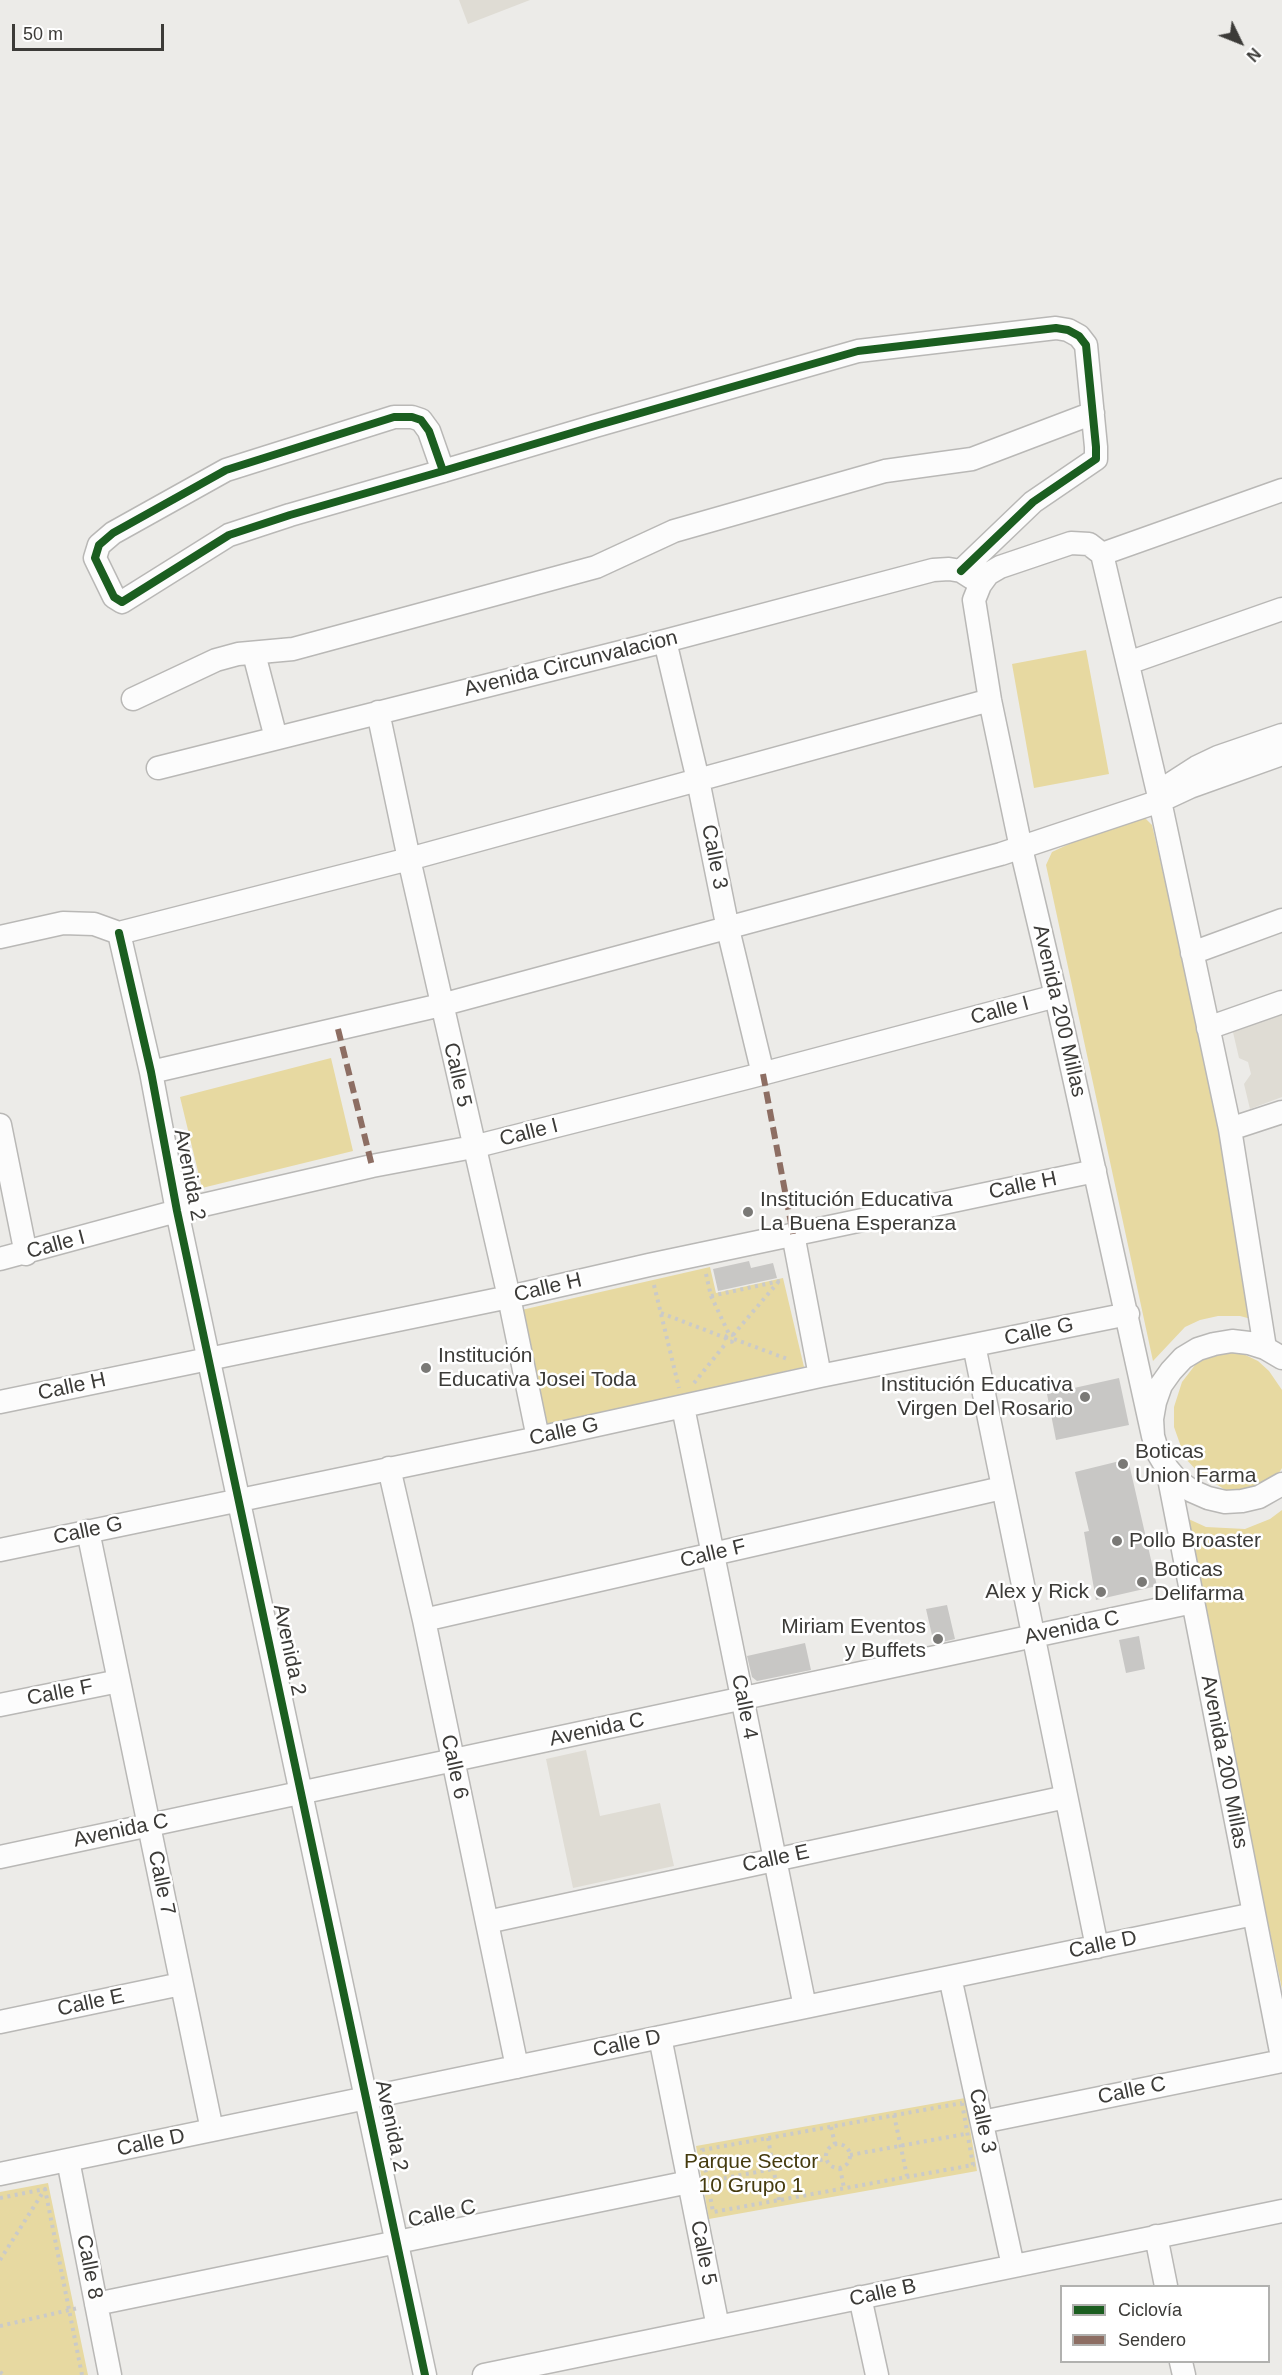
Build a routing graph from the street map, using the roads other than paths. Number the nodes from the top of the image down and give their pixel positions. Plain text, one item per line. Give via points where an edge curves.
1 (1093, 413) junction
2 (442, 471) junction
3 (1282, 489) edge
4 (1102, 554) junction
5 (961, 571) junction
6 (980, 585) junction
7 (1282, 609) edge
8 (665, 641) junction
9 (254, 654) junction
10 (1128, 663) junction
11 (133, 699) dead end
12 (990, 700) junction
13 (378, 712) junction
14 (1282, 735) edge
15 (276, 738) junction
16 (1282, 754) edge
17 (158, 768) dead end
18 (698, 780) junction
19 (1160, 801) junction
20 (1021, 848) junction
21 (409, 859) junction
22 (1282, 920) edge
23 (728, 929) junction
24 (119, 933) junction
25 (0, 937) edge
26 (1192, 953) junction
27 (1056, 996) junction
28 (1282, 1002) edge
29 (441, 1005) junction
30 (1208, 1028) junction
31 (151, 1072) junction
32 (763, 1074) junction
33 (1282, 1112) edge
34 (0, 1125) edge
35 (1230, 1129) junction
36 (473, 1147) junction
37 (1095, 1171) junction
38 (177, 1211) junction
39 (793, 1234) junction
40 (26, 1254) junction
41 (0, 1259) edge
42 (509, 1297) junction
43 (1128, 1314) junction
44 (974, 1345) junction
45 (1274, 1353) edge
46 (209, 1358) junction
47 (820, 1376) junction
48 (685, 1398) junction
49 (0, 1402) edge
50 (1153, 1436) junction
51 (538, 1438) junction
52 (389, 1468) junction
53 (1167, 1468) junction
54 (1282, 1484) edge
55 (1002, 1488) junction
56 (239, 1500) junction
57 (88, 1531) junction
58 (0, 1550) edge
59 (714, 1554) junction
60 (1193, 1602) junction
61 (424, 1620) junction
62 (1033, 1636) junction
63 (119, 1682) junction
64 (742, 1699) junction
65 (0, 1705) edge
66 (452, 1760) junction
67 (301, 1793) junction
68 (1066, 1797) junction
69 (149, 1825) junction
70 (0, 1857) edge
71 (775, 1860) junction
72 (1254, 1914) junction
73 (487, 1922) junction
74 (1097, 1947) junction
75 (950, 1977) junction
76 (181, 1984) junction
77 (805, 2007) junction
78 (0, 2022) edge
79 (660, 2037) junction
80 (1282, 2059) edge
81 (517, 2067) junction
82 (366, 2098) junction
83 (978, 2129) junction
84 (212, 2130) junction
85 (65, 2161) junction
86 (0, 2174) edge
87 (695, 2182) junction
88 (1282, 2211) edge
89 (1156, 2236) junction
90 (397, 2242) junction
91 (1013, 2266) junction
92 (1166, 2285) edge
93 (860, 2297) junction
94 (96, 2304) junction
95 (718, 2327) junction
96 (575, 2366) edge
97 (110, 2375) edge
98 (425, 2375) edge
99 (483, 2375) edge
100 (877, 2375) edge

1 - 2 street via 1086,345 1079,336 1056,328 858,351
1 - 5 street via 1096,459 1033,502
1 - 9 street via 972,459 885,471 674,531 596,567 293,649
2 - 2 street via 228,536 122,602 114,597 95,558 99,545 113,533 226,470 394,417 421,420 429,431
3 - 4 street
4 - 6 street via 1089,544 1071,543 1000,567 987,574
4 - 10 street
5 - 6 street
5 - 8 street, Avenida Circunvalacion via 933,570
6 - 12 street, Avenida 200 Millas via 974,600
7 - 10 street
8 - 13 street, Avenida Circunvalacion
8 - 18 street, Calle 3
9 - 11 street via 216,660
9 - 15 street
10 - 19 street
12 - 18 street
12 - 20 street, Avenida 200 Millas
13 - 15 street, Avenida Circunvalacion
13 - 21 street, Calle 5
14 - 19 street via 1197,767 1164,789
15 - 17 street, Avenida Circunvalacion
16 - 19 street
18 - 21 street
18 - 23 street, Calle 3
19 - 20 street
19 - 26 street
20 - 23 street
20 - 27 street, Avenida 200 Millas
21 - 24 street
21 - 29 street, Calle 5
22 - 26 street
23 - 29 street
23 - 32 street, Calle 3
24 - 25 street via 94,924 63,923
24 - 31 street, Avenida 2
26 - 30 street
27 - 32 street, Calle I
27 - 37 street, Avenida 200 Millas
28 - 30 street
29 - 31 street
29 - 36 street, Calle 5
30 - 35 street
31 - 38 street, Avenida 2
32 - 36 street, Calle I
33 - 35 street
34 - 40 street
35 - 45 street
36 - 38 street, Calle I
36 - 42 street, Calle 5
37 - 39 street, Calle H
37 - 43 street, Avenida 200 Millas
38 - 40 street, Calle I
38 - 46 street, Avenida 2
39 - 42 street, Calle H
39 - 47 street via 790,1278
40 - 41 street, Calle I
42 - 46 street, Calle H
42 - 51 street, Calle 5
43 - 44 street, Calle G
43 - 50 street, Avenida 200 Millas
44 - 47 street, Calle G
44 - 55 street
45 - 50 street via 1232,1341 1198,1349 1183,1358 1161,1385 1152,1419
46 - 49 street, Calle H
46 - 56 street, Avenida 2
47 - 48 street, Calle G
48 - 51 street, Calle G
48 - 59 street, Calle 4
50 - 53 street
51 - 52 street, Calle G
52 - 56 street, Calle G
52 - 61 street, Calle 6
53 - 54 street via 1192,1491 1225,1502 1259,1497
53 - 60 street, Avenida 200 Millas
55 - 59 street, Calle F
55 - 62 street
56 - 57 street, Calle G
56 - 67 street, Avenida 2
57 - 58 street, Calle G
57 - 63 street, Calle 7
59 - 61 street, Calle F
59 - 64 street, Calle 4
60 - 62 street, Avenida C
60 - 72 street, Avenida 200 Millas
61 - 66 street, Calle 6
62 - 64 street, Avenida C
62 - 68 street
63 - 65 street, Calle F
63 - 69 street, Calle 7
64 - 66 street, Avenida C
64 - 71 street, Calle 4
66 - 67 street, Avenida C
66 - 73 street, Calle 6
67 - 69 street, Avenida C
67 - 82 street, Avenida 2
68 - 71 street, Calle E
68 - 74 street
69 - 70 street, Avenida C
69 - 76 street, Calle 7
71 - 73 street, Calle E
71 - 77 street, Calle 4
72 - 74 street, Calle D
72 - 80 street, Avenida 200 Millas
73 - 81 street, Calle 6
74 - 75 street, Calle D
75 - 77 street, Calle D
75 - 83 street, Calle 3
76 - 78 street, Calle E
76 - 84 street, Calle 7
77 - 79 street, Calle D
79 - 81 street, Calle D
79 - 87 street, Calle 5
80 - 83 street, Calle C
81 - 82 street, Calle D
82 - 84 street, Calle D
82 - 90 street, Avenida 2
83 - 91 street, Calle 3
84 - 85 street, Calle D
85 - 86 street, Calle D
85 - 94 street, Calle 8
87 - 90 street, Calle C
87 - 95 street, Calle 5
88 - 89 street, Calle B
89 - 91 street, Calle B
89 - 92 street
90 - 94 street, Calle C
90 - 98 street, Avenida 2
91 - 93 street, Calle B
93 - 95 street, Calle B
93 - 100 street
94 - 97 street, Calle 8
95 - 96 street, Calle B
96 - 99 street, Calle B

